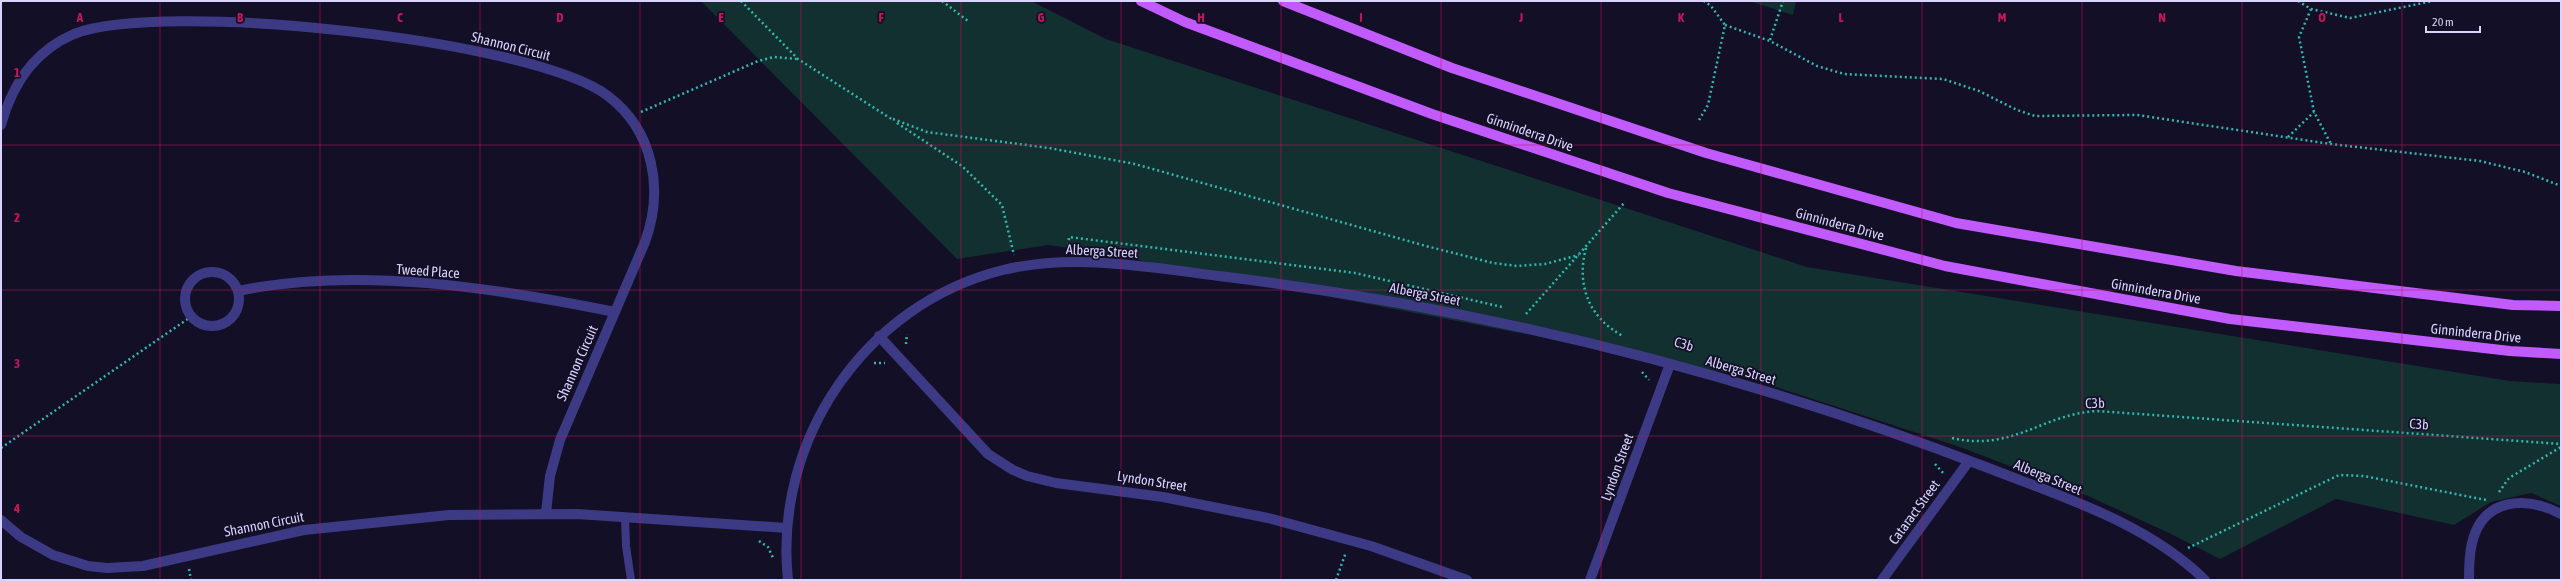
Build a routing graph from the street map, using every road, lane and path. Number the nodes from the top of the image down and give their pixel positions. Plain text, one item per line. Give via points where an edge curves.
1 (741, 1) edge
2 (942, 1) edge
3 (1141, 1) edge
4 (1283, 1) edge
5 (1704, 1) edge
6 (1783, 1) edge
7 (2298, 1) edge
8 (2433, 1) edge
9 (2311, 9) junction
10 (968, 21) dead end
11 (1725, 25) junction
12 (1770, 40) junction
13 (798, 60) junction
14 (2314, 112) junction
15 (893, 119) junction
16 (632, 120) junction
17 (1699, 120) dead end
18 (1, 125) edge
19 (2288, 137) junction
20 (2331, 144) junction
21 (2561, 186) edge
22 (1626, 202) dead end
23 (1586, 248) junction
24 (1579, 255) junction
25 (1018, 267) junction
26 (238, 291) junction
27 (2561, 306) edge
28 (615, 312) junction
29 (192, 316) junction
30 (1509, 324) junction
31 (908, 330) dead end
32 (880, 336) junction
33 (1626, 337) dead end
34 (2561, 354) edge
35 (896, 355) junction
36 (1670, 364) junction
37 (868, 366) dead end
38 (1640, 370) dead end
39 (1662, 384) junction
40 (1947, 437) dead end
41 (2561, 445) edge
42 (1, 448) edge
43 (1969, 460) junction
44 (1933, 462) dead end
45 (1953, 482) junction
46 (2494, 505) junction
47 (546, 514) junction
48 (2561, 514) edge
49 (625, 517) junction
50 (1, 520) edge
51 (787, 528) junction
52 (753, 539) dead end
53 (1350, 540) junction
54 (2180, 557) junction
55 (197, 566) dead end
56 (774, 566) dead end
57 (189, 568) dead end
58 (630, 580) edge
59 (788, 580) edge
60 (1336, 580) edge
61 (1467, 580) edge
62 (1590, 580) edge
63 (1882, 580) edge
64 (2205, 580) edge
65 (2469, 580) edge

1 - 13 path
2 - 10 path
3 - 34 main road, Ginninderra Drive via 1185,22 1432,114 1668,193 1944,266 2230,319 2510,352
4 - 27 main road via 1452,68 1706,153 1956,223 2236,271 2513,305
5 - 11 path
6 - 12 path
7 - 9 path
8 - 9 path via 2350,18
9 - 14 path via 2299,37
11 - 12 path
11 - 17 path via 1708,105
12 - 19 path via 1817,66 1844,74 1943,79 2035,116 2137,115
13 - 15 path
13 - 16 path via 774,57 758,61 640,112
14 - 19 path
14 - 20 path
15 - 24 path via 927,132 1049,148 1135,164 1493,263 1517,266 1545,264
15 - 25 path via 962,166 1002,205
16 - 18 street, Shannon Circuit via 610,97 582,80 469,50 397,37 318,27 202,22 115,24 72,35 46,51 25,72 10,98
16 - 28 street, Shannon Circuit via 645,143 652,164 655,179 654,212 645,242
19 - 20 path
20 - 21 path via 2480,161 2525,172
22 - 23 path
23 - 24 path
23 - 33 path via 1582,271 1588,300 1605,324
24 - 30 path via 1527,313
25 - 30 street, Alberga Street via 1074,262 1180,271 1345,294
25 - 32 street, Alberga Street via 981,276 937,295
26 - 28 street, Tweed Place via 315,281 415,283 516,294
26 - 29 street via 236,312 224,323 207,325
26 - 29 street via 224,275 212,272 200,276 190,284 186,296 186,305
28 - 47 street, Shannon Circuit via 560,440 550,476
29 - 42 path
30 - 36 street, Alberga Street
31 - 35 path via 906,346
32 - 35 street, Lyndon Street
32 - 51 street, Alberga Street via 847,372 829,397 810,434 794,481
35 - 37 path via 886,363
35 - 53 street, Lyndon Street via 988,454 1027,476 1215,506
36 - 39 street, Lyndon Street
36 - 43 street, Alberga Street via 1821,409
38 - 39 path via 1648,380
39 - 62 street, Lyndon Street
40 - 41 path, C3b via 1979,442 1999,440 2074,414 2097,411
41 - 46 path via 2509,478
43 - 45 street, Cataract Street
43 - 54 street, Alberga Street via 2118,521
44 - 45 path
45 - 63 street, Cataract Street
46 - 48 street via 2531,502
46 - 54 path via 2372,477 2339,475 2200,541 2187,548
46 - 65 street via 2474,535
47 - 49 street, Shannon Circuit
47 - 50 street, Shannon Circuit via 449,515 352,524 256,539 125,568 88,566 53,555 21,537
49 - 51 street, Shannon Circuit
49 - 58 lane
51 - 59 street, Alberga Street
52 - 56 path via 768,548
53 - 60 path
53 - 61 street, Lyndon Street
54 - 64 street, Alberga Street
55 - 57 path

